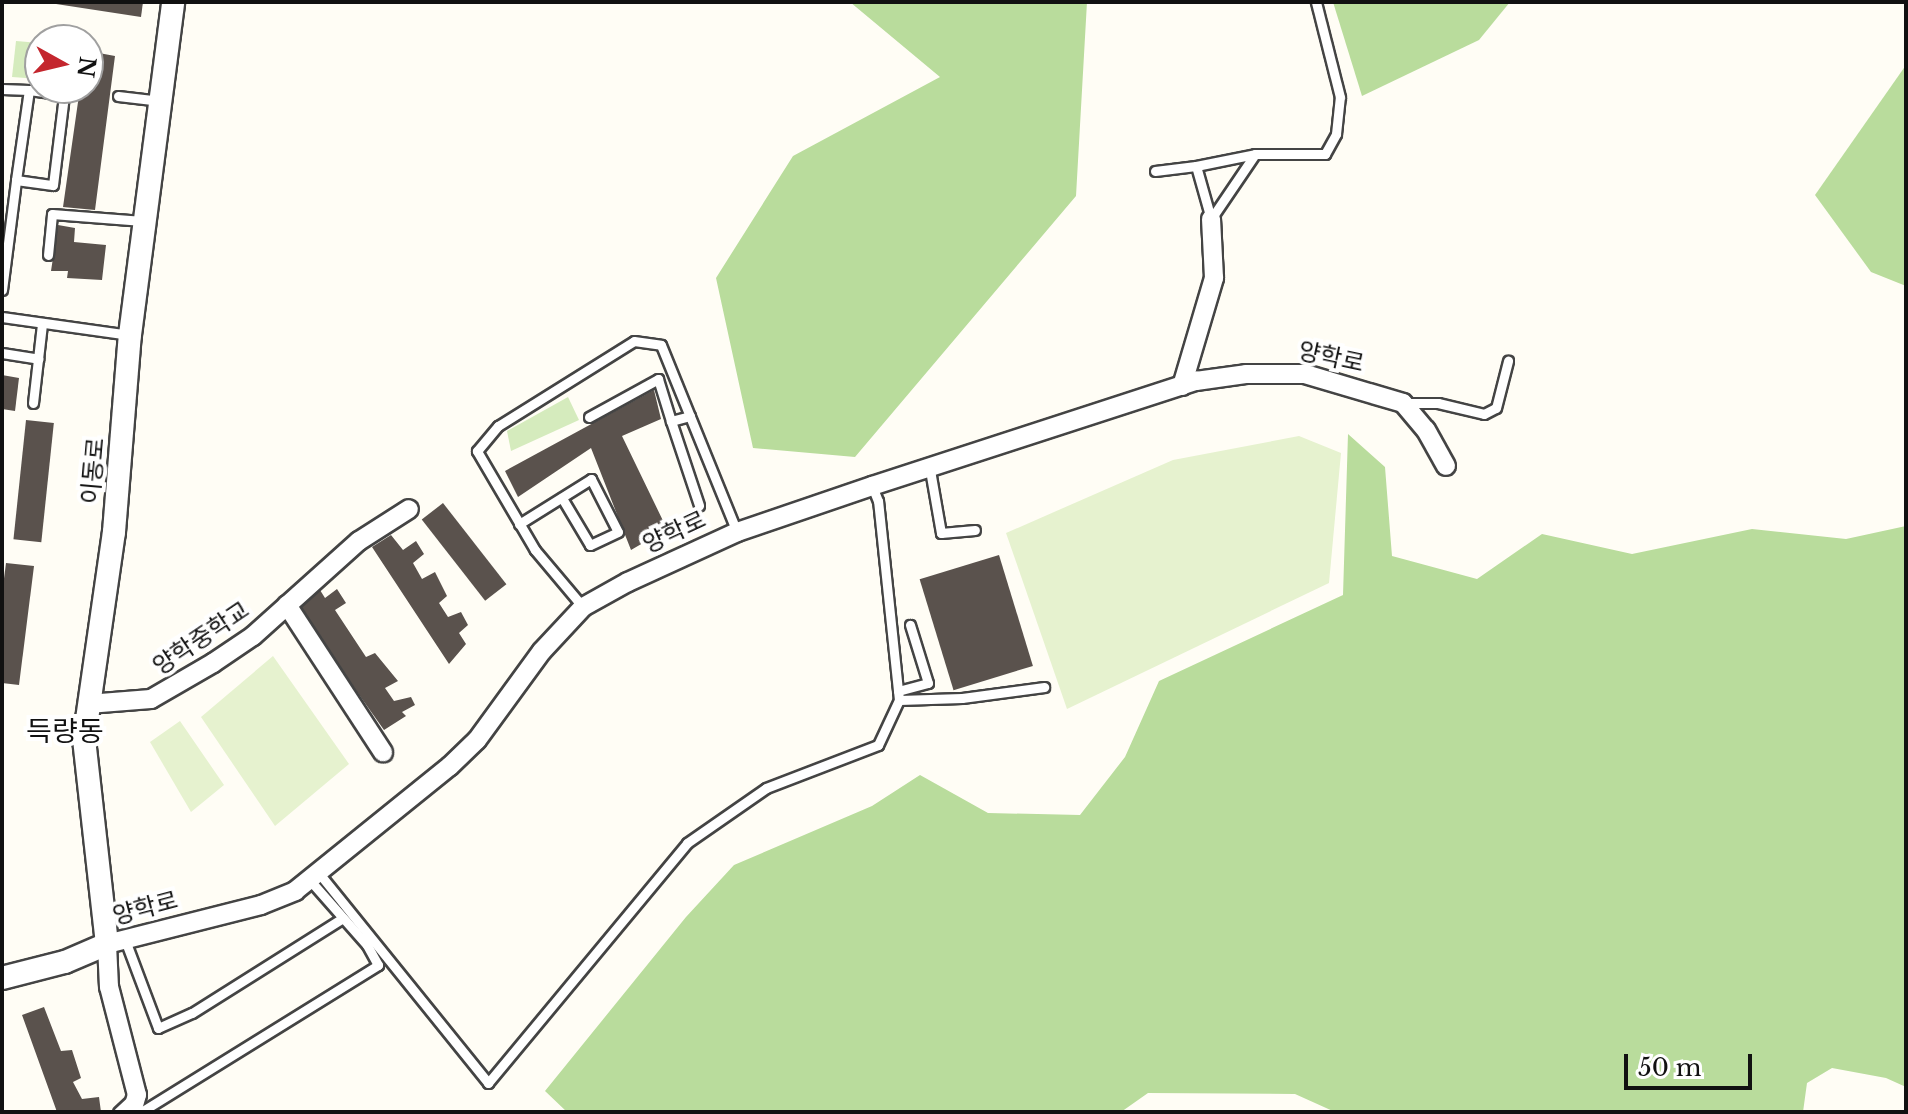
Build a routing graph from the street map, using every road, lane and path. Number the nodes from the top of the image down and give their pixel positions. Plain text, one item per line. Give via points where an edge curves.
1 (173, 2) edge
2 (1316, 2) edge
3 (2, 89) edge
4 (24, 90) edge
5 (118, 96) dead end
6 (161, 101) junction
7 (27, 104) edge
8 (67, 104) edge
9 (1255, 154) junction
10 (1196, 166) junction
11 (1155, 171) dead end
12 (16, 180) junction
13 (1211, 219) junction
14 (146, 222) junction
15 (48, 255) dead end
16 (2, 290) edge
17 (2, 317) edge
18 (42, 324) junction
19 (130, 335) junction
20 (2, 353) edge
21 (39, 359) junction
22 (1508, 361) dead end
23 (1182, 386) junction
24 (33, 403) dead end
25 (1403, 403) junction
26 (690, 416) junction
27 (589, 417) dead end
28 (671, 421) junction
29 (1446, 466) dead end
30 (930, 470) junction
31 (872, 486) junction
32 (562, 498) junction
33 (699, 505) dead end
34 (409, 509) dead end
35 (519, 524) junction
36 (975, 530) dead end
37 (737, 532) junction
38 (287, 605) junction
39 (583, 607) junction
40 (910, 625) dead end
41 (1044, 687) dead end
42 (898, 695) junction
43 (88, 704) junction
44 (383, 752) dead end
45 (313, 874) junction
46 (343, 918) junction
47 (116, 942) junction
48 (2, 978) edge
49 (137, 1106) edge
50 (118, 1112) edge

1 - 6 street, 이동로
2 - 9 lane via 1340,97 1336,134 1325,154
3 - 4 lane
5 - 6 lane
6 - 14 street, 이동로
7 - 12 lane
8 - 12 lane via 53,185
9 - 10 lane
9 - 13 lane
10 - 11 lane
10 - 13 lane
12 - 16 lane
13 - 23 street via 1214,278
14 - 15 lane via 52,214
14 - 19 street, 이동로
17 - 18 lane
18 - 19 lane
18 - 21 lane
19 - 43 street, 이동로 via 114,532
20 - 21 lane
21 - 24 lane
22 - 25 lane via 1496,408 1484,414 1438,403
23 - 25 street, 양학로 via 1246,374 1305,374
23 - 30 street, 양학로
25 - 29 street
26 - 28 lane
26 - 35 lane via 661,345 634,341 498,426 477,451
26 - 37 lane
27 - 28 lane via 658,379
28 - 33 lane
30 - 31 street, 양학로
30 - 36 lane via 941,533
31 - 37 street, 양학로
31 - 42 lane via 878,501
32 - 32 lane via 590,545 618,532 591,479
32 - 35 lane
34 - 38 street, 양학중학교 via 359,541
35 - 39 lane
37 - 39 street, 양학로
38 - 43 street, 양학중학교 via 253,636 151,699
38 - 44 street, 양학중학교
39 - 45 street, 양학로 via 542,651 477,740 364,839
40 - 42 lane via 928,683
41 - 42 lane via 962,698
42 - 45 lane via 878,745 766,788 687,843 488,1083
43 - 47 street, 이동로 via 84,740
45 - 46 lane
45 - 47 street, 양학로 via 295,891 261,905
46 - 47 lane via 192,1013 158,1028
46 - 49 lane via 378,965
47 - 48 street, 양학로
47 - 49 street via 109,987
49 - 50 lane

